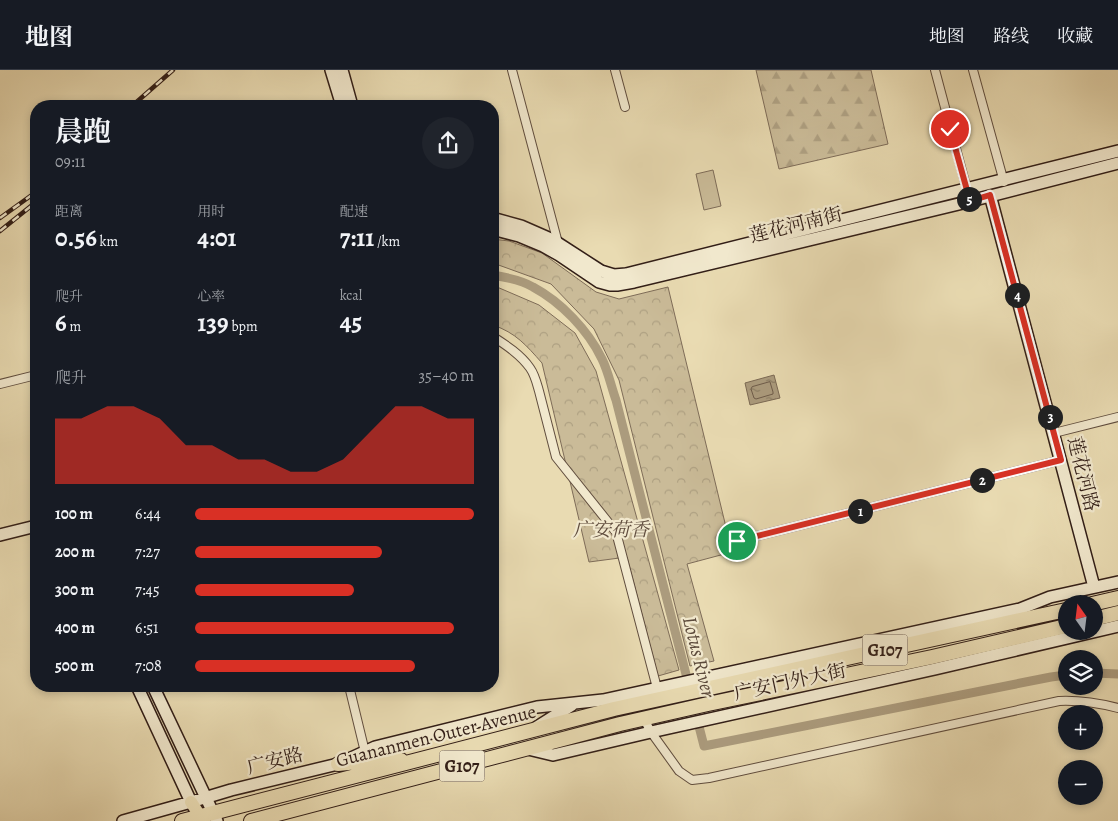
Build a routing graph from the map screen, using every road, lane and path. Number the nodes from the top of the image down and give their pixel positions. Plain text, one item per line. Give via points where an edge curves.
1 (332, 70) edge
2 (342, 70) edge
3 (512, 70) edge
4 (616, 70) edge
5 (935, 70) edge
6 (973, 70) edge
7 (340, 100) edge
8 (350, 100) edge
9 (625, 107) dead end
10 (1118, 150) edge
11 (1118, 163) edge
12 (1003, 179) junction
13 (966, 189) junction
14 (1006, 192) junction
15 (990, 195) junction
16 (970, 201) junction
17 (499, 220) edge
18 (499, 231) edge
19 (558, 243) junction
20 (499, 341) edge
21 (30, 376) edge
22 (0, 384) edge
23 (1118, 417) edge
24 (1054, 433) junction
25 (1061, 460) junction
26 (30, 528) edge
27 (0, 535) edge
28 (737, 541) dead end
29 (1118, 582) edge
30 (1094, 587) junction
31 (1118, 598) edge
32 (1103, 601) edge
33 (1058, 612) edge
34 (1118, 614) edge
35 (1103, 617) edge
36 (1118, 626) edge
37 (1058, 628) edge
38 (703, 684) junction
39 (664, 690) junction
40 (140, 692) edge
41 (156, 692) edge
42 (350, 692) edge
43 (603, 700) junction
44 (576, 703) junction
45 (1118, 708) edge
46 (614, 709) junction
47 (673, 712) joint
48 (644, 719) junction
49 (528, 732) junction
50 (651, 732) junction
51 (528, 749) junction
52 (365, 752) junction
53 (417, 761) junction
54 (338, 764) junction
55 (205, 798) junction
56 (191, 802) junction
57 (208, 818) edge
58 (123, 821) edge
59 (182, 821) edge
60 (251, 821) edge

1 - 7 street
2 - 8 street
3 - 19 street
4 - 9 street
5 - 13 street
6 - 12 street
10 - 12 street, 莲花河南街
11 - 14 street, 莲花河南街
12 - 13 street, 莲花河南街
12 - 14 street
13 - 16 street
13 - 19 street, 莲花河南街 via 626,274 614,275 601,270
14 - 15 street, 莲花河南街
15 - 16 street, 莲花河南街
15 - 24 street, 莲花河路
16 - 18 street, 莲花河南街 via 617,285 600,282 531,240
17 - 19 street, 莲花河南街
20 - 39 street via 530,368 537,382 556,457 616,532
21 - 22 street
23 - 24 street
24 - 25 street, 莲花河路
25 - 28 street
25 - 30 street, 莲花河路
26 - 27 street
29 - 30 street, 广安门外大街
30 - 38 street, 广安门外大街 via 1050,597 1020,609
31 - 32 highway
33 - 38 highway, G107
34 - 35 highway
36 - 50 street, 广安门外大街
37 - 47 highway, 广安门外大街 / G107
38 - 39 highway, 广安门外大街 / G107
39 - 43 street, 广安路
39 - 46 highway, Guananmen Outer Avenue / G107
40 - 56 street
41 - 55 street
42 - 52 street
43 - 44 street, 广安路
43 - 46 street
44 - 49 street
44 - 52 street, 广安路 via 537,707
45 - 50 street via 1094,702 1059,701 692,780 679,771
46 - 49 highway, Guananmen Outer Avenue / G107
47 - 48 highway, Guananmen Outer Avenue / G107
48 - 50 street
48 - 51 highway, Guananmen Outer Avenue / G107
49 - 53 highway, Guananmen Outer Avenue / G107
50 - 51 street, 广安门外大街 via 553,755
51 - 60 highway, Guananmen Outer Avenue / G107
52 - 54 street, 广安路
53 - 54 highway via 386,759
53 - 57 highway, Guananmen Outer Avenue / G107
54 - 55 street, 广安路
55 - 56 street, 广安路
55 - 57 street
56 - 57 main road
56 - 58 street, 广安路
57 - 59 highway, G107

